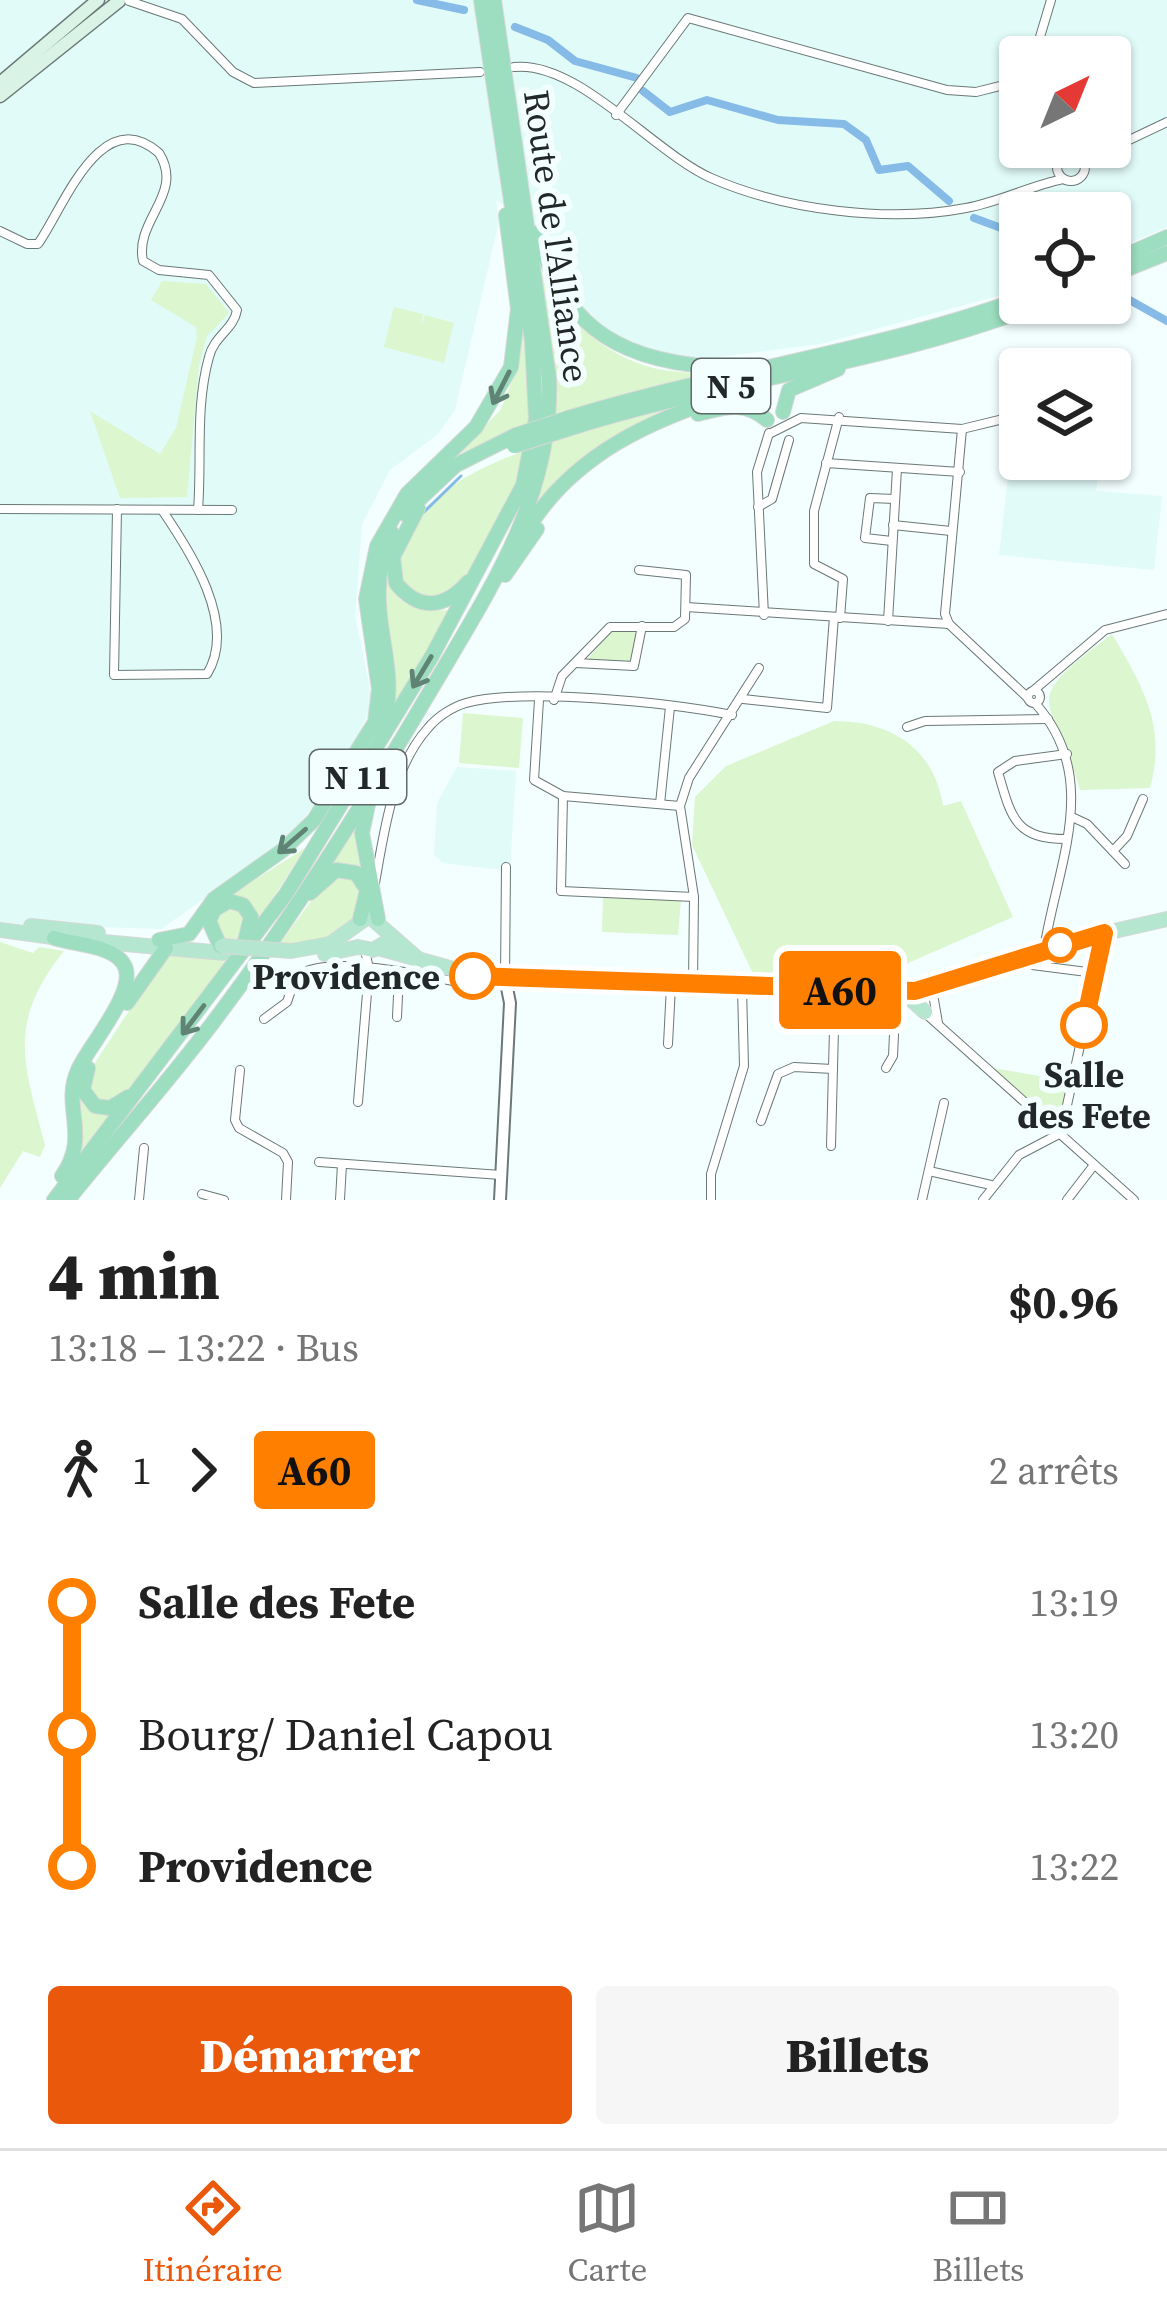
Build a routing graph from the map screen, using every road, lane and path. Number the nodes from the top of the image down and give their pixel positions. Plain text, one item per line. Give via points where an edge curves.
1 (98, 0) edge
2 (118, 0) edge
3 (146, 0) edge
4 (478, 0) edge
5 (494, 0) edge
6 (1051, 0) edge
7 (131, 1) edge
8 (159, 10) junction
9 (1040, 36) edge
10 (514, 67) dead end
11 (479, 72) dead end
12 (0, 83) edge
13 (999, 86) edge
14 (0, 96) edge
15 (616, 115) junction
16 (1167, 122) edge
17 (1131, 139) edge
18 (511, 149) junction
19 (1055, 168) edge
20 (1059, 168) edge
21 (1085, 170) edge
22 (1063, 179) junction
23 (1044, 182) junction
24 (0, 231) edge
25 (1167, 238) edge
26 (1131, 253) edge
27 (1167, 254) edge
28 (1131, 268) edge
29 (999, 304) edge
30 (999, 316) edge
31 (896, 348) junction
32 (854, 361) junction
33 (742, 369) junction
34 (839, 418) junction
35 (999, 420) edge
36 (779, 422) junction
37 (568, 424) junction
38 (962, 429) junction
39 (515, 440) junction
40 (790, 440) dead end
41 (826, 463) junction
42 (897, 470) junction
43 (960, 472) junction
44 (425, 476) junction
45 (895, 499) junction
46 (758, 507) junction
47 (0, 509) edge
48 (117, 509) junction
49 (162, 510) junction
50 (198, 510) junction
51 (232, 510) dead end
52 (893, 525) junction
53 (951, 531) junction
54 (892, 541) junction
55 (507, 556) junction
56 (639, 570) dead end
57 (481, 571) junction
58 (483, 602) junction
59 (686, 607) junction
60 (1167, 614) edge
61 (764, 615) junction
62 (837, 618) junction
63 (887, 621) junction
64 (949, 624) junction
65 (642, 626) junction
66 (575, 663) junction
67 (759, 668) dead end
68 (1035, 697) junction
69 (743, 699) junction
70 (539, 700) junction
71 (554, 700) junction
72 (670, 707) junction
73 (732, 715) junction
74 (1045, 716) junction
75 (907, 728) dead end
76 (397, 748) junction
77 (1067, 754) junction
78 (363, 770) junction
79 (562, 796) junction
80 (1143, 800) dead end
81 (660, 805) junction
82 (680, 806) junction
83 (1072, 817) junction
84 (1066, 839) junction
85 (1113, 850) junction
86 (1125, 864) dead end
87 (506, 867) dead end
88 (374, 885) junction
89 (694, 897) junction
90 (1167, 920) edge
91 (356, 924) junction
92 (382, 924) junction
93 (0, 926) edge
94 (1104, 933) junction
95 (54, 938) junction
96 (162, 944) junction
97 (222, 949) junction
98 (1043, 951) junction
99 (369, 954) junction
100 (291, 955) junction
101 (417, 958) junction
102 (1011, 962) junction
103 (1095, 973) junction
104 (399, 974) junction
105 (226, 977) junction
106 (506, 978) junction
107 (671, 984) junction
108 (693, 985) junction
109 (478, 986) dead end
110 (742, 986) junction
111 (927, 989) junction
112 (835, 990) junction
113 (899, 992) junction
114 (925, 1012) junction
115 (397, 1018) dead end
116 (264, 1019) dead end
117 (939, 1024) junction
118 (668, 1044) dead end
119 (168, 1066) junction
120 (886, 1068) dead end
121 (833, 1069) junction
122 (239, 1070) dead end
123 (358, 1102) dead end
124 (944, 1103) dead end
125 (761, 1121) dead end
126 (1060, 1133) junction
127 (831, 1146) dead end
128 (144, 1148) dead end
129 (319, 1162) dead end
130 (342, 1164) junction
131 (1094, 1165) junction
132 (928, 1171) junction
133 (501, 1175) junction
134 (991, 1185) junction
135 (202, 1194) dead end
136 (50, 1200) edge
137 (68, 1200) edge
138 (139, 1200) edge
139 (224, 1200) edge
140 (286, 1200) edge
141 (340, 1200) edge
142 (500, 1200) edge
143 (711, 1200) edge
144 (922, 1200) edge
145 (983, 1200) edge
146 (1067, 1200) edge
147 (1134, 1200) edge

1 - 12 main road
2 - 7 main road
2 - 14 main road
3 - 8 street
4 - 18 highway, Route de l'Alliance / N 11
5 - 18 highway, Route de l'Alliance / N 11
6 - 9 street
7 - 8 street
8 - 11 street via 182,20 233,73 254,83
10 - 15 street via 547,69
13 - 15 street via 947,90 688,18
15 - 23 street via 688,166 758,194 878,213 960,209
16 - 17 street
18 - 33 highway via 527,173 542,250 586,322 657,362
18 -> 44 highway via 514,354 488,412
18 - 55 highway, Route de l'Alliance / N 11 via 550,417 535,491
18 - 57 highway, Route de l'Alliance / N 11 via 536,419 523,485
19 - 23 street
20 - 22 street
21 - 22 street via 1078,180
22 - 23 street
24 - 50 street via 38,244 98,150 115,140 134,139 159,153 168,186 143,260 209,275 237,310 215,338 206,370
25 - 26 highway
27 - 28 highway
29 - 33 highway, N 5 via 854,347
30 - 31 highway, N 5
31 - 32 highway
31 - 37 highway, N 5
32 - 36 highway via 789,390
32 - 55 highway via 683,409 627,434 556,491
33 - 37 highway, N 5
34 - 36 street
34 - 38 street
34 - 41 street
35 - 38 street
36 - 46 street via 758,464
36 - 58 highway via 732,405 684,417 617,451 582,476
37 - 39 highway, N 5, bridge
38 - 43 street
39 - 44 highway
39 - 57 highway via 421,503 392,569 409,597 434,604
39 - 78 highway via 429,485 390,538 376,598 390,697
40 - 46 street via 772,499
41 - 42 street
41 - 62 street via 814,511 814,565 843,579
42 - 43 street
42 - 45 street
43 - 53 street
44 -> 96 highway via 396,511 371,564 366,620 379,710 361,747 302,834 214,899 189,934
45 - 52 street
45 - 54 street via 870,498 863,525 865,538
46 - 61 street
47 - 48 street
48 - 49 street
48 - 49 street via 113,675 207,674 214,626 207,594
49 - 50 street
50 - 51 street
52 - 53 street
52 - 54 street
53 - 64 street
54 - 63 street
55 - 58 highway, Route de l'Alliance / N 11
56 - 59 street via 686,575
57 -> 78 highway, Route de l'Alliance / N 11
58 - 76 highway, Route de l'Alliance / N 11
59 - 61 street
59 - 65 street via 677,626
60 - 68 street via 1105,630
61 - 62 street
62 - 63 street
62 - 69 street via 827,708
63 - 64 street
64 - 68 street
65 - 66 street via 610,627
65 - 66 street via 634,666
66 - 71 street
67 - 69 street
68 - 74 street
69 - 73 street
70 - 71 street
70 - 79 street via 534,780
70 - 88 street via 465,703 431,724 394,798
71 - 72 street
72 - 73 street
72 - 81 street
73 - 82 street via 689,778
74 - 75 street
74 - 77 street
76 - 88 highway via 363,823
76 - 119 highway, Route de l'Alliance / N 11 via 262,956
77 - 83 street
77 - 84 street via 1015,761 998,772 1020,828 1038,839
78 - 105 highway, Route de l'Alliance / N 11
79 - 81 street
79 - 89 street via 561,891
80 - 85 street
81 - 82 street
82 - 89 street
83 - 84 street
83 - 85 street
84 - 98 street
85 - 86 street
87 - 106 street
88 - 92 highway
89 - 108 street
90 - 94 main road
91 - 92 main road
91 - 99 main road
91 - 100 main road via 329,944
91 - 119 highway via 368,895 361,876 343,868 329,874 219,1022
92 - 99 main road
92 - 101 main road
93 - 95 main road
93 - 96 main road
94 - 98 main road
94 - 103 street
95 - 96 main road
95 - 136 highway via 111,954 128,976 78,1067 76,1151
96 - 97 main road
96 - 119 highway via 88,1068 85,1095 99,1108 117,1106
97 - 100 main road, bridge
97 - 105 highway via 210,916 224,902 239,902 251,929
98 - 102 main road
99 - 100 main road
99 - 101 main road
99 - 104 street
99 - 116 street via 303,971 286,1004
99 - 123 street
101 - 106 main road via 452,973
102 - 103 street
102 - 111 main road
103 - 126 street
104 - 109 street
104 - 115 street
105 -> 119 highway, Route de l'Alliance / N 11
106 - 107 main road
106 - 133 street
107 - 108 main road
107 - 118 street
108 - 110 main road
110 - 112 main road
110 - 143 street via 744,1066 711,1174
111 - 113 main road
111 - 114 street
111 - 117 street
112 - 113 main road
112 - 121 street
113 - 114 main road
113 - 120 street
114 - 117 street
117 - 126 street
119 - 136 highway, Route de l'Alliance / N 11
119 - 137 highway, Route de l'Alliance / N 11
121 - 125 street via 778,1074
121 - 127 street
122 - 140 street via 235,1120 283,1153
124 - 132 street
126 - 131 street
126 - 134 street via 1024,1151
128 - 138 street
129 - 130 street
130 - 133 street
130 - 141 street
131 - 146 street
131 - 147 street
132 - 134 street
132 - 144 street
133 - 142 street
134 - 145 street
135 - 139 street

